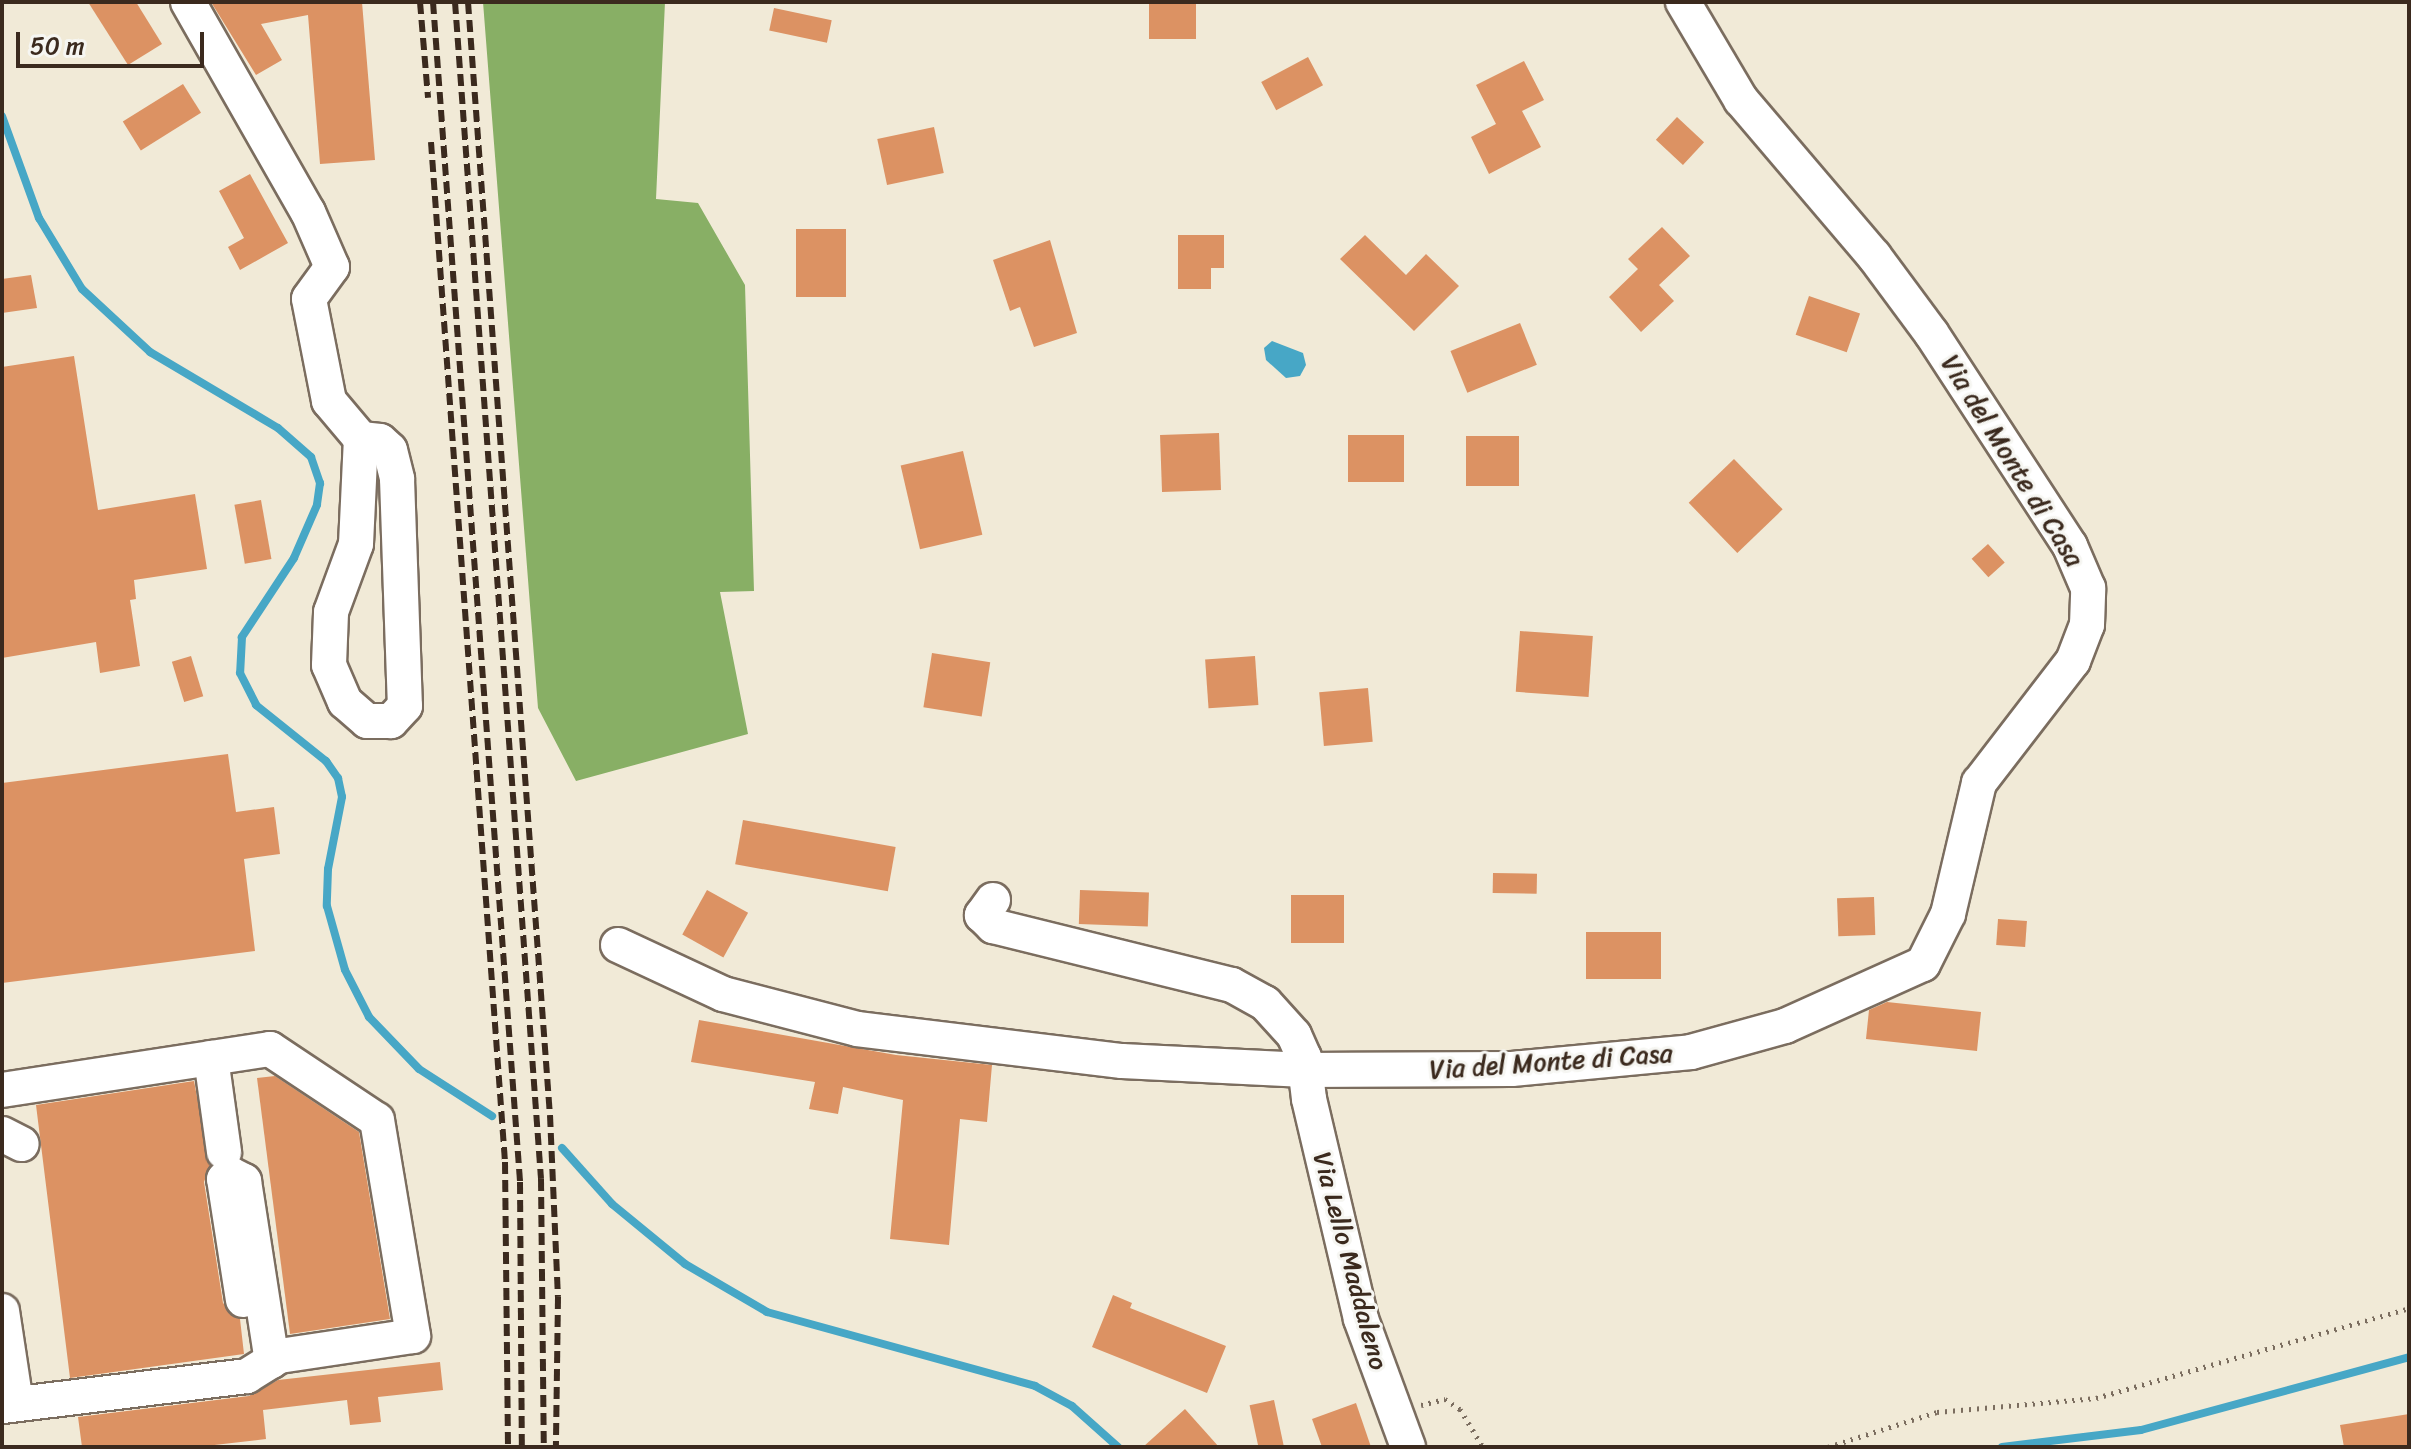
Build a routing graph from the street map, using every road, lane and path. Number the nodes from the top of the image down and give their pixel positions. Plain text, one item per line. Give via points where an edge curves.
1 (188, 2) edge
2 (1683, 2) edge
3 (361, 439) junction
4 (993, 900) dead end
5 (618, 945) dead end
6 (211, 1058) junction
7 (1305, 1070) junction
8 (2, 1090) edge
9 (224, 1152) dead end
10 (2409, 1308) edge
11 (2, 1311) edge
12 (263, 1366) junction
13 (9, 1405) edge
14 (1394, 1412) junction
15 (1408, 1447) edge
16 (1483, 1447) edge
17 (1828, 1447) edge

1 - 3 street via 308,212 332,267 309,299 329,401
2 - 7 street, Via del Monte di Casa via 1727,80 1901,291 2049,513 2085,578 2089,599 2084,636 2059,685 1982,777 1944,926 1918,968 1785,1026 1691,1052 1512,1069
3 - 3 street via 380,441 390,450 397,479 405,706 391,721 367,721 345,702 329,665 331,612 356,544
4 - 7 street, Via Lello Maddaleno via 982,915 993,926 1244,990 1294,1035
5 - 7 street, Via del Monte di Casa via 723,994 869,1032 1122,1061
6 - 8 street
6 - 9 street
6 - 12 street via 270,1049 377,1120 413,1336
7 - 14 street, Via Lello Maddaleno via 1359,1310
10 - 17 path via 2096,1398 1937,1412
11 - 13 street
12 - 12 street via 244,1181 230,1174 224,1179 244,1309
12 - 13 street
14 - 15 street, Via Lello Maddaleno
14 - 16 path via 1445,1399 1460,1409

